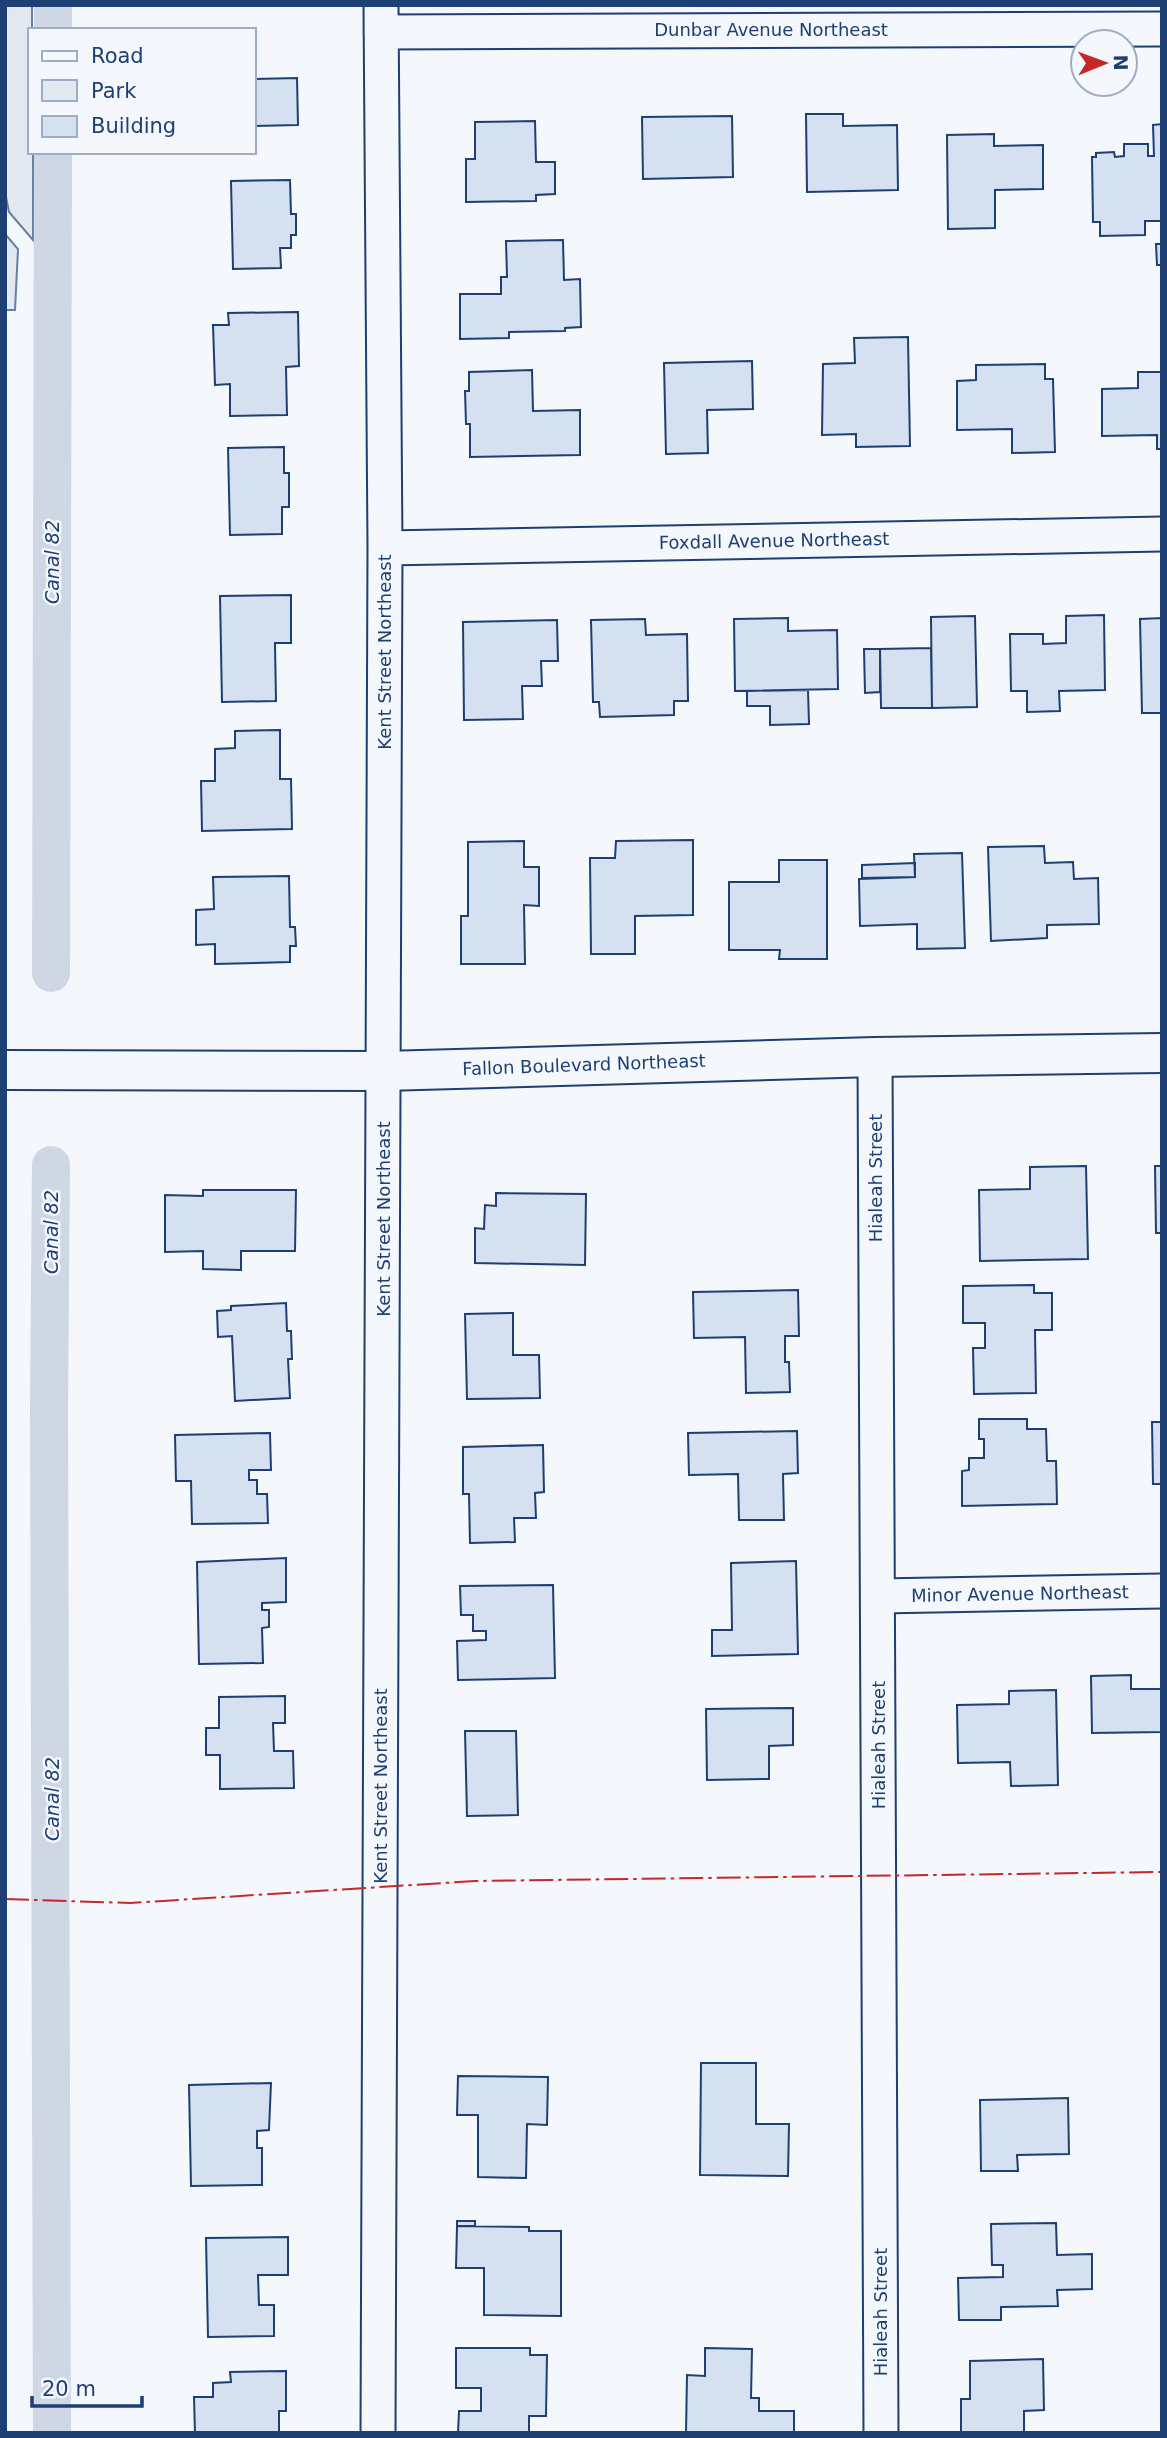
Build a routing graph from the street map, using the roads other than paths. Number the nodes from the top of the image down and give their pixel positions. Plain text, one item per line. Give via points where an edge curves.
1 (381, 18) edge
2 (1162, 29) edge
3 (1162, 534) edge
4 (385, 548) junction
5 (1162, 1053) edge
6 (875, 1057) junction
7 (5, 1070) edge
8 (384, 1070) junction
9 (1162, 1591) edge
10 (878, 1596) junction
11 (378, 2433) edge
12 (881, 2433) edge

1 - 2 street, Dunbar Avenue Northeast
1 - 4 street, Kent Street Northeast
3 - 4 street, Foxdall Avenue Northeast
4 - 8 street, Kent Street Northeast
5 - 6 street, Fallon Boulevard Northeast
6 - 8 street, Fallon Boulevard Northeast
6 - 10 street, Hialeah Street
7 - 8 street, Fallon Boulevard Northeast
8 - 11 street, Kent Street Northeast
9 - 10 street, Minor Avenue Northeast
10 - 12 street, Hialeah Street

